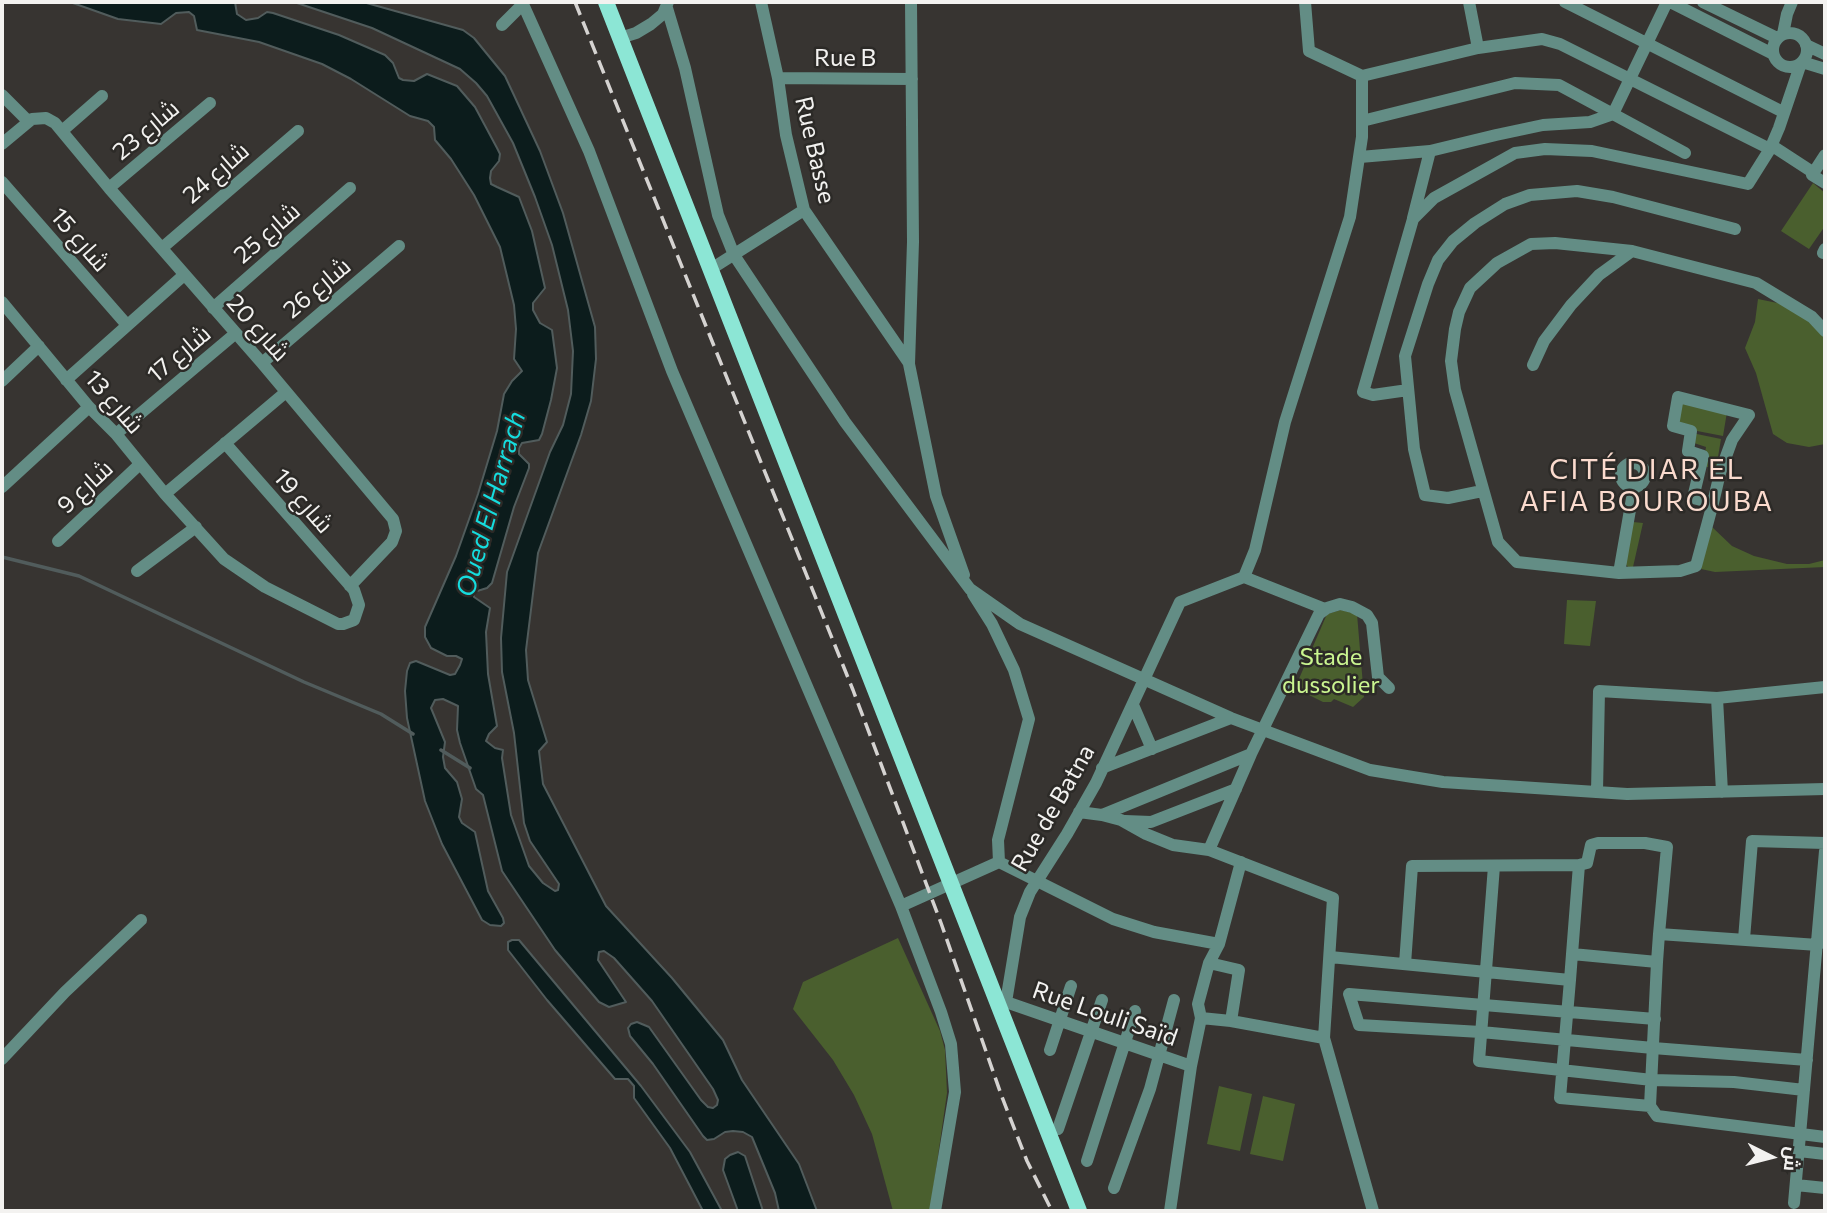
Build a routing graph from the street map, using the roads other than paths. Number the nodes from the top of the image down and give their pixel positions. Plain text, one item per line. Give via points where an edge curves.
1 (606, 2) edge
2 (761, 2) edge
3 (911, 2) edge
4 (1305, 2) edge
5 (1469, 2) edge
6 (1565, 2) edge
7 (1668, 2) edge
8 (1703, 2) edge
9 (1792, 2) edge
10 (523, 3) edge
11 (667, 5) edge
12 (502, 25) dead end
13 (1780, 36) junction
14 (620, 38) junction
15 (1647, 42) junction
16 (1806, 45) junction
17 (1478, 48) junction
18 (1773, 54) junction
19 (1825, 54) edge
20 (1801, 63) junction
21 (1782, 65) junction
22 (1825, 69) edge
23 (1362, 76) junction
24 (778, 78) junction
25 (1629, 78) junction
26 (912, 79) junction
27 (2, 95) edge
28 (102, 96) dead end
29 (210, 103) dead end
30 (1785, 106) junction
31 (1613, 114) junction
32 (28, 121) junction
33 (1362, 121) junction
34 (62, 131) junction
35 (298, 131) dead end
36 (2, 144) edge
37 (1770, 147) junction
38 (1430, 152) junction
39 (1685, 153) dead end
40 (1825, 155) edge
41 (1360, 157) junction
42 (1814, 173) junction
43 (2, 182) edge
44 (1825, 183) edge
45 (109, 188) junction
46 (350, 188) dead end
47 (804, 210) junction
48 (1413, 219) junction
49 (1735, 229) dead end
50 (398, 246) dead end
51 (162, 248) junction
52 (1632, 251) junction
53 (733, 255) junction
54 (711, 269) junction
55 (184, 275) junction
56 (2, 302) edge
57 (213, 308) junction
58 (127, 325) junction
59 (1825, 331) edge
60 (236, 334) junction
61 (39, 346) junction
62 (262, 363) junction
63 (909, 363) junction
64 (1533, 365) dead end
65 (66, 380) junction
66 (2, 381) edge
67 (1408, 390) junction
68 (286, 391) junction
69 (89, 407) junction
70 (116, 434) junction
71 (225, 443) junction
72 (140, 464) junction
73 (2, 487) edge
74 (1634, 487) dead end
75 (1482, 491) junction
76 (165, 494) junction
77 (1713, 503) junction
78 (196, 527) junction
79 (58, 541) dead end
80 (136, 571) dead end
81 (1619, 573) junction
82 (1244, 577) junction
83 (350, 586) junction
84 (970, 589) junction
85 (1325, 609) junction
86 (1146, 678) junction
87 (1825, 687) edge
88 (1389, 688) dead end
89 (1717, 698) junction
90 (1133, 705) junction
91 (1231, 718) junction
92 (1264, 731) junction
93 (1152, 749) junction
94 (1251, 754) junction
95 (1102, 768) junction
96 (1236, 789) junction
97 (1825, 789) edge
98 (1597, 792) junction
99 (1722, 792) junction
100 (1079, 812) junction
101 (1102, 815) junction
102 (1121, 820) junction
103 (1825, 843) edge
104 (1209, 850) junction
105 (1825, 851) edge
106 (999, 862) junction
107 (1241, 862) junction
108 (1579, 865) junction
109 (1494, 866) junction
110 (1037, 880) junction
111 (1824, 884) edge
112 (901, 906) junction
113 (141, 920) dead end
114 (1659, 934) junction
115 (1744, 939) junction
116 (1219, 944) junction
117 (1818, 945) junction
118 (1573, 954) junction
119 (1330, 957) junction
120 (1209, 962) junction
121 (1657, 962) junction
122 (1405, 964) junction
123 (1485, 972) junction
124 (1570, 980) junction
125 (1071, 986) dead end
126 (1102, 1000) dead end
127 (1174, 1000) dead end
128 (1819, 1000) edge
129 (1006, 1002) joint
130 (1483, 1004) junction
131 (1135, 1011) dead end
132 (1567, 1012) junction
133 (1201, 1018) junction
134 (1654, 1019) junction
135 (1060, 1021) junction
136 (1231, 1021) junction
137 (1092, 1032) junction
138 (1481, 1032) junction
139 (1324, 1038) junction
140 (1564, 1039) junction
141 (1125, 1043) junction
142 (1653, 1048) junction
143 (1050, 1050) dead end
144 (1159, 1055) junction
145 (2, 1059) edge
146 (1807, 1060) junction
147 (1191, 1066) junction
148 (1561, 1070) junction
149 (1651, 1080) junction
150 (1804, 1090) junction
151 (1650, 1106) junction
152 (1058, 1129) dead end
153 (1801, 1133) junction
154 (1825, 1137) edge
155 (1799, 1151) junction
156 (1825, 1154) edge
157 (1087, 1161) dead end
158 (1796, 1185) junction
159 (1114, 1188) dead end
160 (1825, 1188) edge
161 (1794, 1203) dead end
162 (935, 1211) edge
163 (1079, 1211) edge
164 (1170, 1211) edge
165 (1373, 1211) edge

1 - 14 main road
2 - 24 street, Rue Basse
3 - 26 street
4 - 23 street via 1309,51
5 - 17 street
6 - 15 street
7 - 15 street
7 - 18 street
8 - 13 street
9 - 13 street
10 - 12 street
10 - 112 street via 589,151 672,371
11 - 14 street via 651,24
11 - 53 street via 718,215
13 - 16 street via 1797,34
13 - 18 street
14 - 54 main road
15 - 25 street
15 - 30 street
16 - 19 street
16 - 20 street
17 - 23 street
17 - 25 street via 1542,39
18 - 21 street
20 - 21 street
20 - 22 street
20 - 30 street
21 - 30 street
23 - 33 street
24 - 26 street, Rue B
24 - 47 street, Rue Basse
25 - 31 street
25 - 37 street
26 - 63 street
27 - 32 street
28 - 34 street
29 - 45 street, شارع 23
30 - 37 street
31 - 33 street via 1559,85 1515,83
31 - 38 street
31 - 39 street
32 - 34 street, شارع 20 via 46,118
32 - 36 street
33 - 41 street
34 - 45 street, شارع 20
35 - 51 street, شارع 24
37 - 42 street
37 - 48 street via 1748,184 1592,151 1515,153 1434,198
38 - 41 street
38 - 48 street
40 - 42 street
41 - 82 street via 1350,217 1285,422 1255,550
42 - 44 street
43 - 58 street, شارع 15
45 - 51 street, شارع 20
46 - 57 street, شارع 25
47 - 53 street
47 - 63 street, Rue Basse
48 - 67 street via 1363,392
49 - 67 street via 1577,191 1530,195 1504,204 1453,241 1438,260 1405,356
50 - 62 street, شارع 26
51 - 55 street, شارع 20
52 - 59 street via 1756,283 1812,317
52 - 64 street via 1599,275 1571,305 1544,341
52 - 75 street via 1531,244 1497,263 1470,288 1459,312 1451,361
53 - 54 street
53 - 84 street via 845,422
54 - 163 main road
55 - 57 street, شارع 20
55 - 58 street
56 - 61 street, شارع 13
57 - 60 street, شارع 20
58 - 65 street
60 - 62 street, شارع 20
60 - 70 street, شارع 17
61 - 65 street, شارع 13
61 - 66 street
62 - 68 street, شارع 20
63 - 84 street via 936,496
65 - 69 street, شارع 13
67 - 75 street via 1414,449 1425,495 1448,498
68 - 71 street
68 - 83 street, شارع 20 via 395,524 392,542
69 - 70 street, شارع 13
69 - 73 street
70 - 72 street, شارع 13
71 - 76 street
71 - 83 street, شارع 19
72 - 76 street, شارع 13
72 - 79 street, شارع 9
74 - 81 street
75 - 81 street via 1498,542 1517,562
76 - 78 street, شارع 13
77 - 77 street via 1732,440 1749,415 1678,397 1673,426 1691,432 1688,451 1703,456 1693,498
77 - 81 street via 1696,566
78 - 80 street
78 - 83 street, شارع 13 via 241,572 338,624 354,620 359,610
82 - 85 street
82 - 86 street, Rue de Batna via 1180,602
84 - 86 street via 1020,624
84 - 106 street via 1014,670 1028,719 998,840
85 - 88 street via 1340,604 1367,615 1372,623 1378,677
85 - 92 street
86 - 90 street, Rue de Batna
86 - 91 street
87 - 89 street
89 - 98 street via 1599,691
89 - 99 street
90 - 93 street
90 - 95 street, Rue de Batna
91 - 92 street
91 - 93 street
92 - 94 street
92 - 98 street via 1370,769 1443,782
93 - 95 street
94 - 96 street
94 - 101 street
95 - 100 street, Rue de Batna
96 - 102 street via 1151,822
96 - 104 street
97 - 99 street
98 - 99 street
100 - 101 street
100 - 110 street, Rue de Batna
101 - 102 street
102 - 104 street via 1173,845
103 - 115 street via 1752,841
104 - 107 street
105 - 111 street
106 - 110 street
106 - 112 street
107 - 116 street
107 - 119 street via 1333,898
108 - 109 street
108 - 114 street via 1587,863 1591,845 1598,843 1667,847
108 - 118 street
109 - 122 street via 1412,866
109 - 123 street
110 - 116 street via 1113,919
110 - 129 street, Rue de Batna via 1020,917
111 - 117 street
112 - 162 street via 941,1012 955,1069 952,1116
113 - 145 street
114 - 115 street
114 - 121 street
115 - 117 street
116 - 120 street
117 - 128 street
118 - 121 street
118 - 124 street
119 - 122 street
119 - 139 street
120 - 133 street via 1198,1004
120 - 136 street via 1239,970
121 - 134 street
122 - 123 street
123 - 124 street
123 - 130 street
124 - 132 street
125 - 135 street
126 - 137 street
127 - 144 street
128 - 146 street
129 - 135 street, Rue Louli Saïd
130 - 132 street
130 - 138 street
130 - 138 street via 1349,994 1359,1025
131 - 141 street
132 - 134 street
132 - 140 street
133 - 136 street
133 - 147 street
134 - 142 street
135 - 137 street, Rue Louli Saïd
135 - 143 street
136 - 139 street
137 - 141 street, Rue Louli Saïd
137 - 152 street
138 - 140 street
138 - 148 street via 1479,1061
139 - 165 street
140 - 142 street
140 - 148 street
141 - 144 street, Rue Louli Saïd
141 - 157 street
142 - 146 street
142 - 149 street
144 - 147 street, Rue Louli Saïd
144 - 159 street
146 - 150 street
147 - 164 street
148 - 149 street
148 - 151 street via 1560,1098
149 - 150 street
149 - 151 street
150 - 153 street
151 - 153 street via 1657,1116
153 - 154 street
153 - 155 street
155 - 156 street
155 - 158 street
158 - 160 street
158 - 161 street

